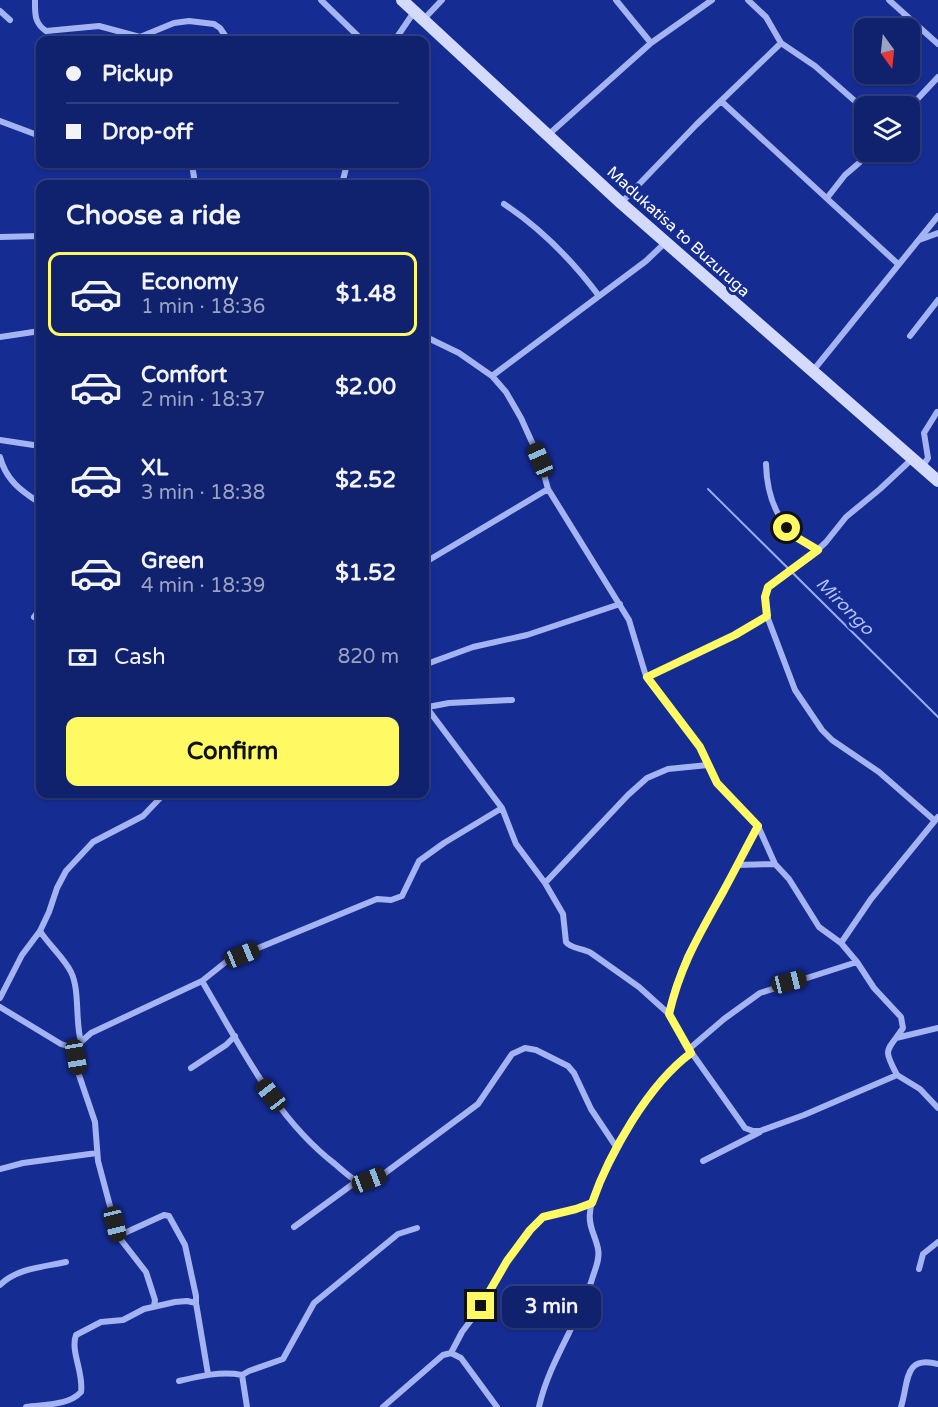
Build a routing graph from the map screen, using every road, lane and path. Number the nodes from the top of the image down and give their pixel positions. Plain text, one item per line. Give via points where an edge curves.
1 (35, 0) edge
2 (321, 0) edge
3 (402, 0) edge
4 (442, 0) edge
5 (616, 0) edge
6 (712, 0) edge
7 (748, 0) edge
8 (890, 0) edge
9 (0, 11) edge
10 (418, 16) junction
11 (10, 20) dead end
12 (136, 36) edge
13 (142, 36) edge
14 (225, 36) edge
15 (358, 36) edge
16 (399, 36) edge
17 (651, 43) junction
18 (781, 43) junction
19 (938, 44) edge
20 (938, 77) edge
21 (920, 96) edge
22 (854, 100) edge
23 (722, 101) junction
24 (0, 122) edge
25 (36, 135) edge
26 (548, 135) junction
27 (859, 162) edge
28 (827, 198) junction
29 (621, 202) junction
30 (504, 204) dead end
31 (938, 216) edge
32 (938, 233) edge
33 (36, 236) edge
34 (0, 237) edge
35 (919, 240) junction
36 (667, 242) junction
37 (898, 264) junction
38 (599, 296) junction
39 (938, 300) edge
40 (36, 332) edge
41 (910, 336) dead end
42 (0, 337) edge
43 (429, 338) edge
44 (812, 372) junction
45 (492, 376) junction
46 (937, 412) edge
47 (0, 440) edge
48 (36, 445) edge
49 (0, 458) edge
50 (917, 463) junction
51 (766, 464) dead end
52 (938, 481) edge
53 (548, 489) junction
54 (36, 500) edge
55 (818, 550) junction
56 (429, 560) edge
57 (620, 604) junction
58 (36, 614) edge
59 (767, 616) junction
60 (34, 617) dead end
61 (429, 665) edge
62 (647, 677) junction
63 (512, 700) dead end
64 (429, 706) edge
65 (429, 710) edge
66 (708, 765) junction
67 (160, 798) edge
68 (502, 808) junction
69 (936, 818) edge
70 (758, 826) junction
71 (775, 864) junction
72 (737, 865) junction
73 (545, 883) junction
74 (40, 931) junction
75 (841, 943) junction
76 (857, 962) junction
77 (202, 981) junction
78 (0, 998) edge
79 (0, 1007) edge
80 (669, 1014) junction
81 (938, 1028) edge
82 (235, 1036) junction
83 (896, 1038) junction
84 (81, 1042) junction
85 (77, 1049) junction
86 (690, 1051) junction
87 (191, 1068) dead end
88 (897, 1075) junction
89 (938, 1108) edge
90 (760, 1131) junction
91 (617, 1148) junction
92 (97, 1153) junction
93 (703, 1161) dead end
94 (0, 1169) edge
95 (357, 1181) junction
96 (592, 1203) junction
97 (294, 1227) dead end
98 (417, 1228) dead end
99 (118, 1236) junction
100 (938, 1242) edge
101 (66, 1262) dead end
102 (918, 1269) dead end
103 (0, 1285) edge
104 (196, 1303) junction
105 (154, 1306) junction
106 (451, 1353) junction
107 (938, 1365) edge
108 (208, 1374) junction
109 (242, 1375) junction
110 (179, 1381) dead end
111 (26, 1407) edge
112 (247, 1407) edge
113 (383, 1407) edge
114 (498, 1407) edge
115 (538, 1407) edge
116 (900, 1407) edge

1 - 12 street via 35,18 46,31 99,26
2 - 15 street
3 - 10 main road, Madukatisa to Buzuruga
4 - 10 street
5 - 17 street
6 - 17 street
7 - 18 street via 766,17
8 - 19 street
9 - 11 street
10 - 16 street
10 - 26 main road, Madukatisa to Buzuruga
13 - 14 street via 156,28 189,21 214,24
17 - 26 street
18 - 22 street
18 - 23 street
20 - 21 street
23 - 28 street
23 - 29 street
24 - 25 street
26 - 29 main road, Madukatisa to Buzuruga
27 - 28 street
28 - 37 street
29 - 36 main road, Madukatisa to Buzuruga
30 - 38 street via 529,220
31 - 35 street
32 - 35 street
33 - 34 street
35 - 37 street
36 - 38 street
36 - 44 main road, Madukatisa to Buzuruga
37 - 44 street
38 - 45 street
39 - 41 street
40 - 42 street
43 - 45 street via 459,352
44 - 50 main road, Madukatisa to Buzuruga
45 - 53 street via 521,418
46 - 50 street via 924,433 928,458
47 - 48 street
49 - 54 street via 11,481
50 - 52 main road, Madukatisa to Buzuruga
50 - 55 street via 846,517
51 - 55 street via 769,496 778,513 796,537
53 - 56 street
53 - 57 street
55 - 59 street via 768,587
57 - 61 street via 527,635 450,654
57 - 62 street
58 - 60 street
59 - 62 street
59 - 69 street via 795,690 822,730
62 - 66 street via 700,747
63 - 64 street
65 - 68 street
66 - 70 street via 717,783
66 - 73 street via 669,769 647,778
67 - 74 street via 143,816 87,847 66,871
68 - 73 street via 516,844
68 - 77 street via 419,861 402,896 377,899 234,958
69 - 75 street
70 - 71 street
70 - 72 street
71 - 72 street
71 - 75 street via 819,927
72 - 80 street via 687,957
73 - 80 street via 562,914 568,945 591,953
74 - 78 street via 22,955
74 - 84 street via 72,974
75 - 76 street
76 - 83 street via 901,1017 903,1028
76 - 86 street via 760,993
77 - 82 street
77 - 84 street via 120,1018
79 - 85 street via 61,1044
80 - 86 street
81 - 83 street
82 - 87 street
82 - 95 street via 262,1083 297,1130
83 - 88 street via 887,1056
84 - 85 street
85 - 92 street via 79,1075 98,1131
86 - 90 street via 745,1128
86 - 91 street via 665,1077
88 - 89 street via 920,1089
88 - 90 street
90 - 93 street
91 - 95 street via 568,1066 525,1048 512,1054 478,1104 381,1176
91 - 96 street
92 - 94 street
92 - 99 street
95 - 97 street
96 - 106 street via 543,1217 530,1230
96 - 115 street via 590,1219 598,1257 585,1300
98 - 109 street via 398,1234 314,1303 283,1359
99 - 104 street via 169,1216 185,1245
99 - 105 street via 146,1272
100 - 102 street via 923,1254
101 - 103 street via 26,1270
104 - 105 street
104 - 108 street
105 - 111 street via 123,1320 101,1322 76,1335 74,1347 81,1392 67,1402
106 - 113 street
106 - 114 street via 461,1358
107 - 116 street via 924,1361 912,1367
108 - 109 street
108 - 110 street
109 - 112 street

